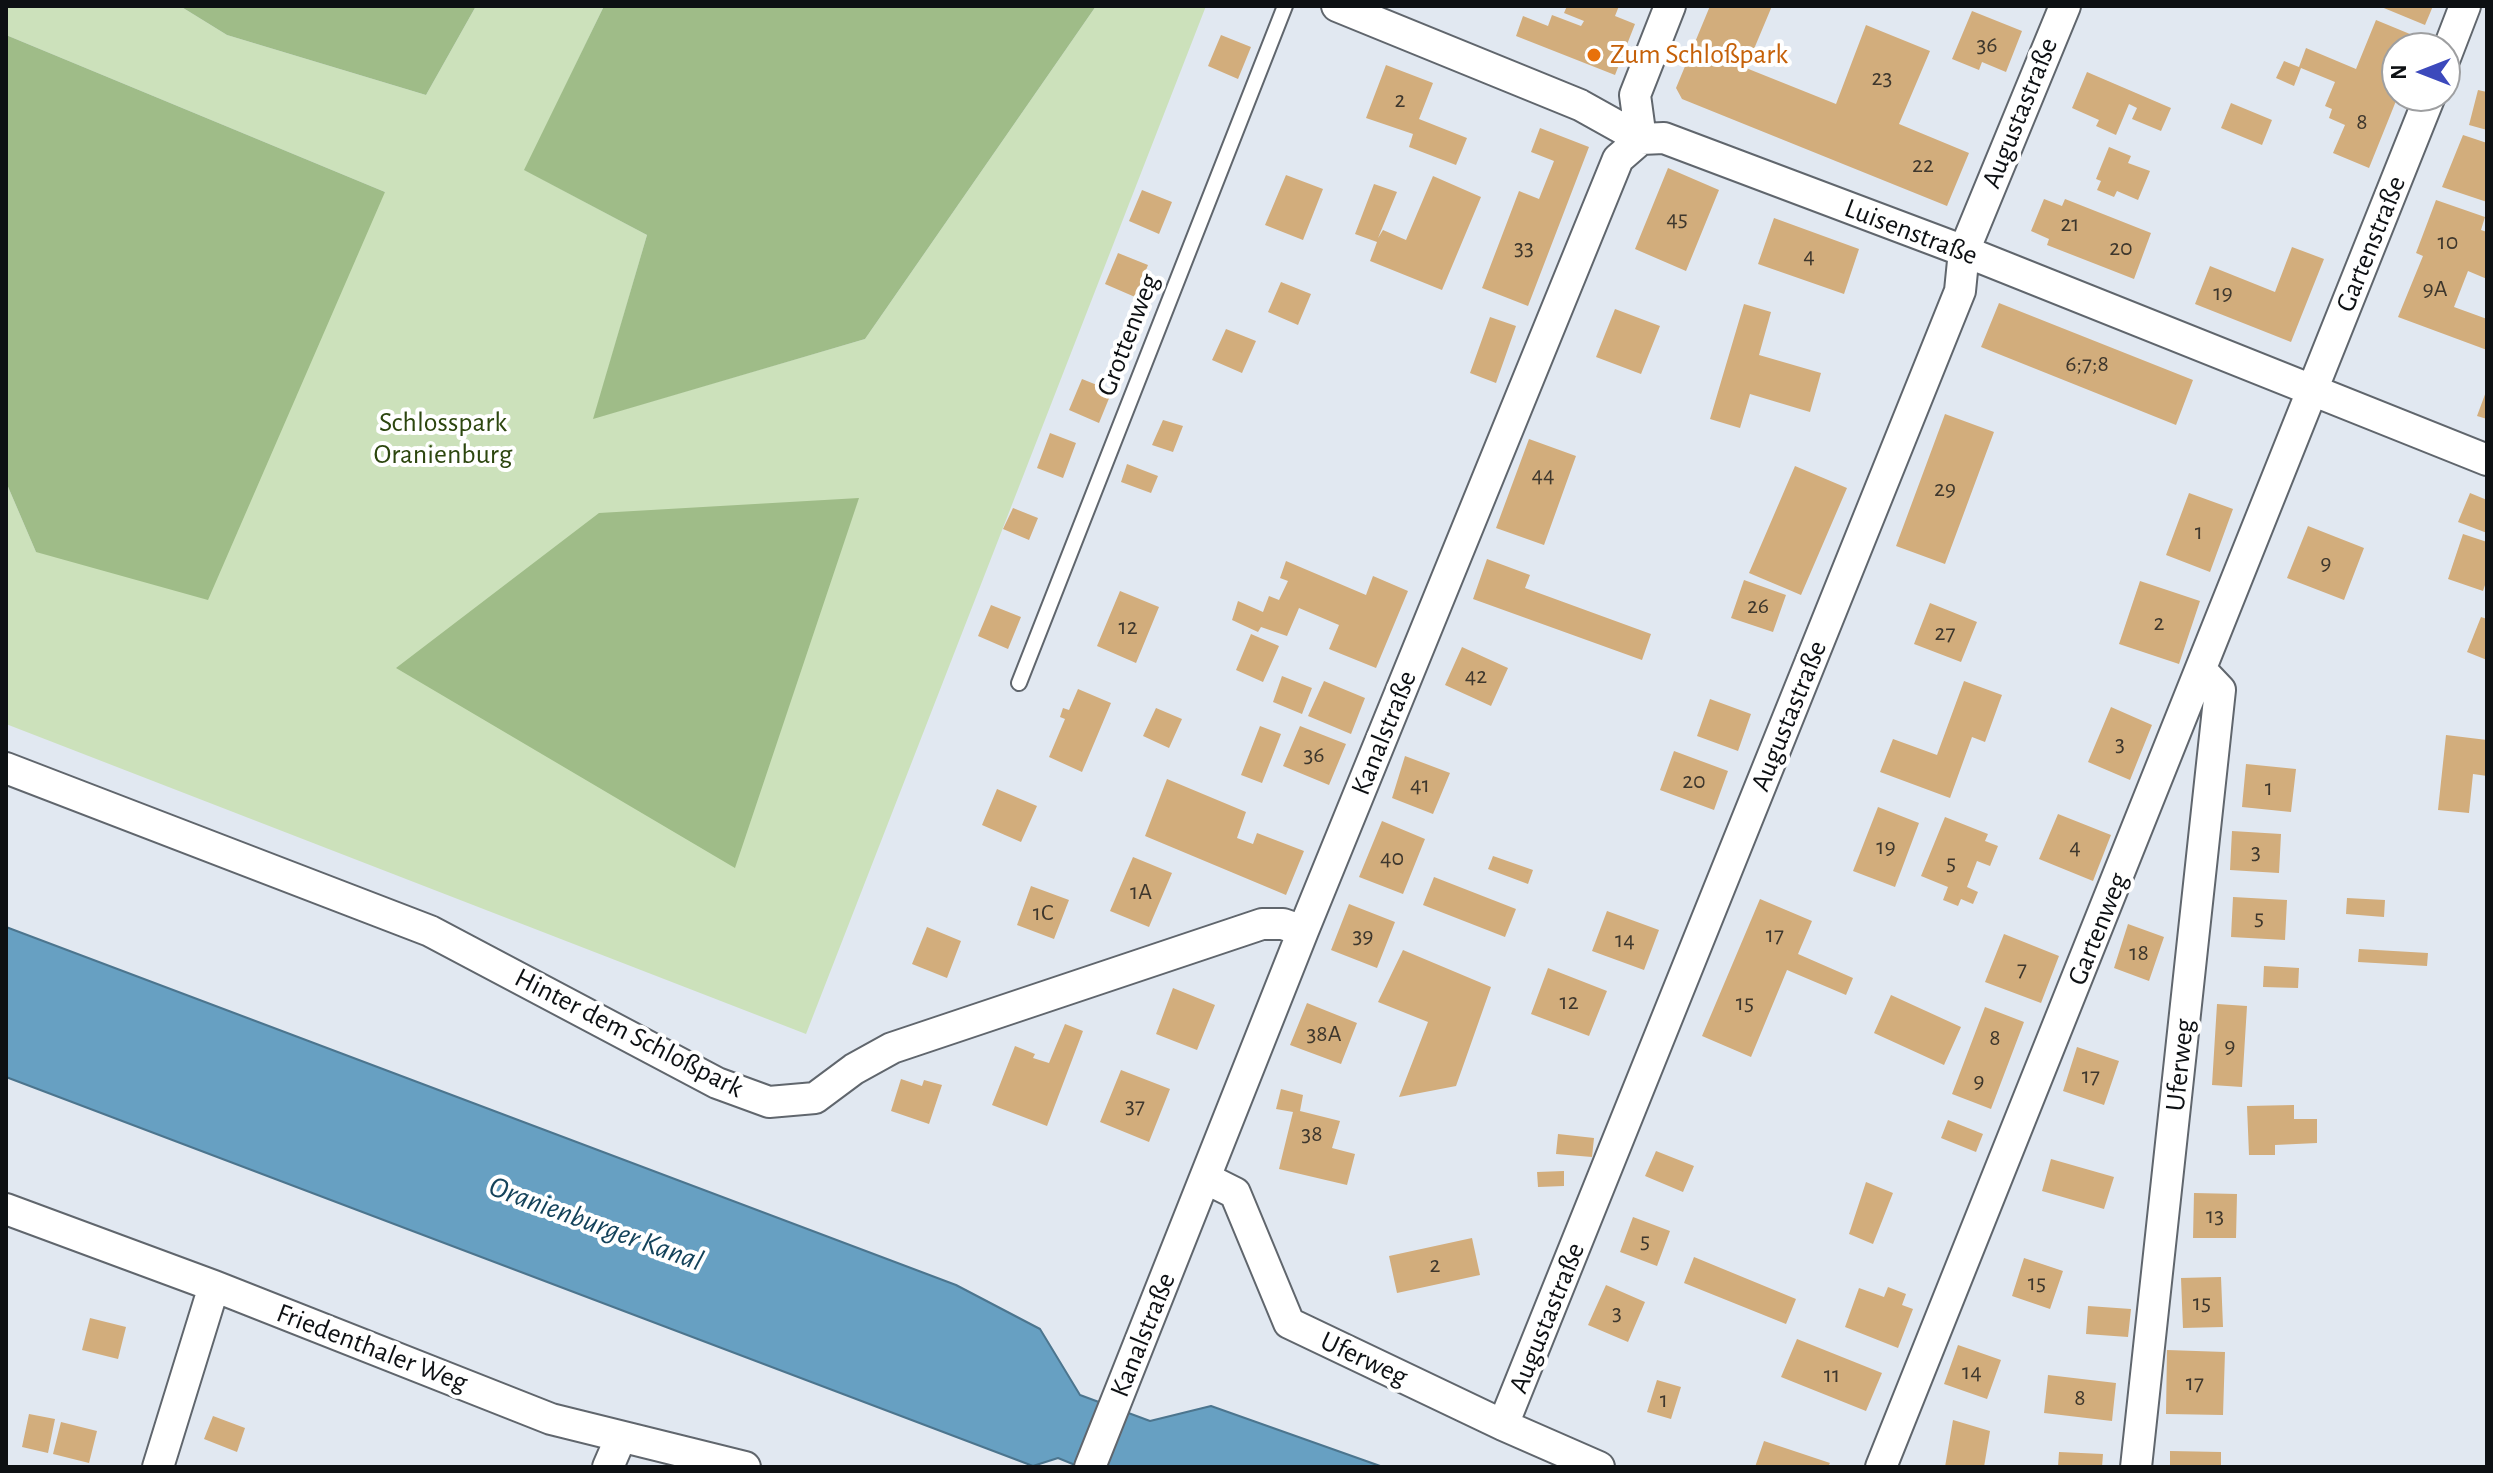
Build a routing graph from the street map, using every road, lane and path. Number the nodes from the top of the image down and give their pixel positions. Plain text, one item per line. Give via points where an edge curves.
1 (1285, 6) edge
2 (1337, 6) edge
3 (1670, 6) edge
4 (2065, 6) edge
5 (2465, 6) edge
6 (2455, 32) edge
7 (2424, 112) edge
8 (1641, 139) junction
9 (1964, 251) junction
10 (2312, 391) junction
11 (2487, 460) edge
12 (2202, 671) junction
13 (1019, 683) dead end
14 (6, 768) edge
15 (1303, 931) junction
16 (1205, 1178) junction
17 (6, 1209) edge
18 (214, 1286) junction
19 (1503, 1425) junction
20 (621, 1437) junction
21 (158, 1467) edge
22 (608, 1467) edge
23 (745, 1467) edge
24 (1090, 1467) edge
25 (1599, 1467) edge
26 (1881, 1467) edge
27 (2136, 1467) edge

1 - 13 lane, Grottenweg
2 - 8 street, Luisenstraße via 1580,105
3 - 8 street via 1635,95
4 - 9 street, Augustastraße
5 - 6 street
7 - 10 street, Gartenstraße
8 - 9 street, Luisenstraße via 1664,138
8 - 15 street, Kanalstraße via 1618,159
9 - 10 street, Luisenstraße
9 - 19 street, Augustastraße via 1960,291
10 - 11 street, Luisenstraße
10 - 12 street, Gartenweg
12 - 26 street, Gartenweg
12 - 27 street, Uferweg via 2220,690
14 - 15 street, Hinter dem Schloßpark via 430,931 717,1083 769,1102 815,1098 892,1048 1262,924
15 - 16 street, Kanalstraße
16 - 19 street, Uferweg via 1235,1193 1289,1323
16 - 24 street, Kanalstraße
17 - 18 street, Friedenthaler Weg
18 - 20 street, Friedenthaler Weg via 551,1419
18 - 21 street
19 - 25 street, Uferweg
20 - 22 street
20 - 23 street, Friedenthaler Weg

